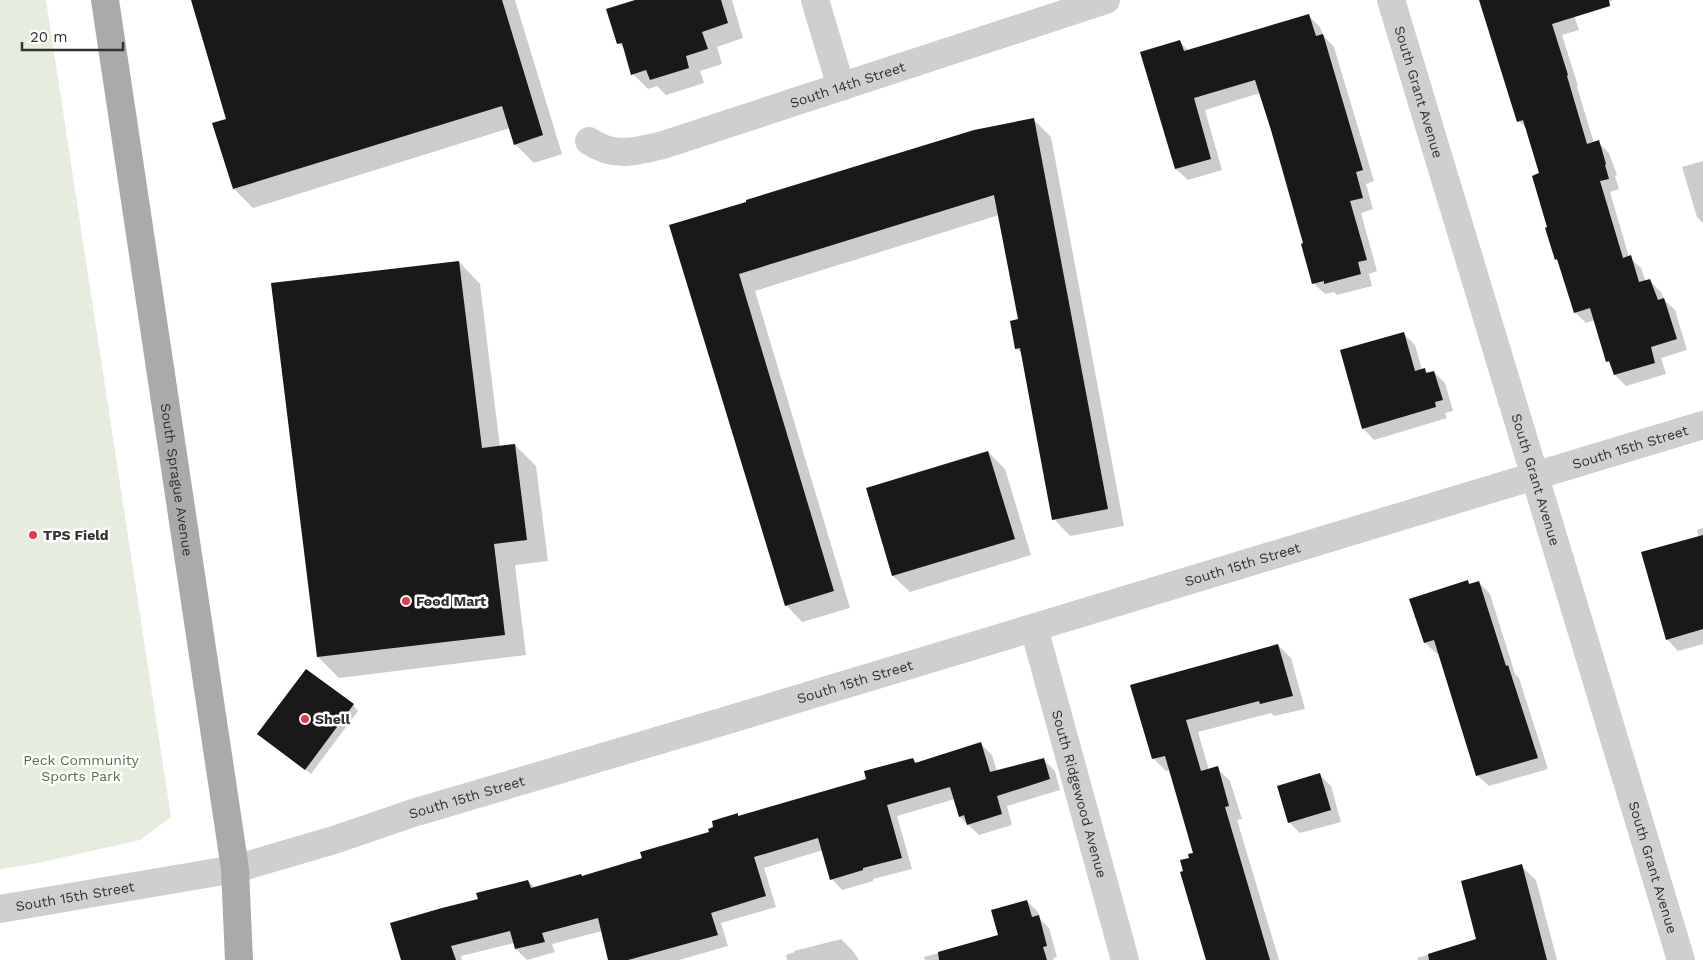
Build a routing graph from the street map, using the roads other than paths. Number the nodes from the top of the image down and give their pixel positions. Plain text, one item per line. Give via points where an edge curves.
1 (105, 0) edge
2 (815, 0) edge
3 (1106, 0) edge
4 (1391, 0) edge
5 (841, 87) junction
6 (590, 141) dead end
7 (1703, 425) edge
8 (1535, 476) junction
9 (1034, 628) junction
10 (236, 869) junction
11 (0, 909) edge
12 (239, 960) edge
13 (1125, 960) edge
14 (1681, 960) edge

1 - 10 main road, South Sprague Avenue
2 - 5 street
3 - 5 street, South 14th Street
4 - 8 street, South Grant Avenue
5 - 6 street, South 14th Street via 645,150 611,152
7 - 8 street, South 15th Street
8 - 9 street, South 15th Street
8 - 14 street, South Grant Avenue
9 - 10 street, South 15th Street
9 - 13 street, South Ridgewood Avenue
10 - 11 street, South 15th Street
10 - 12 main road, South Sprague Avenue

